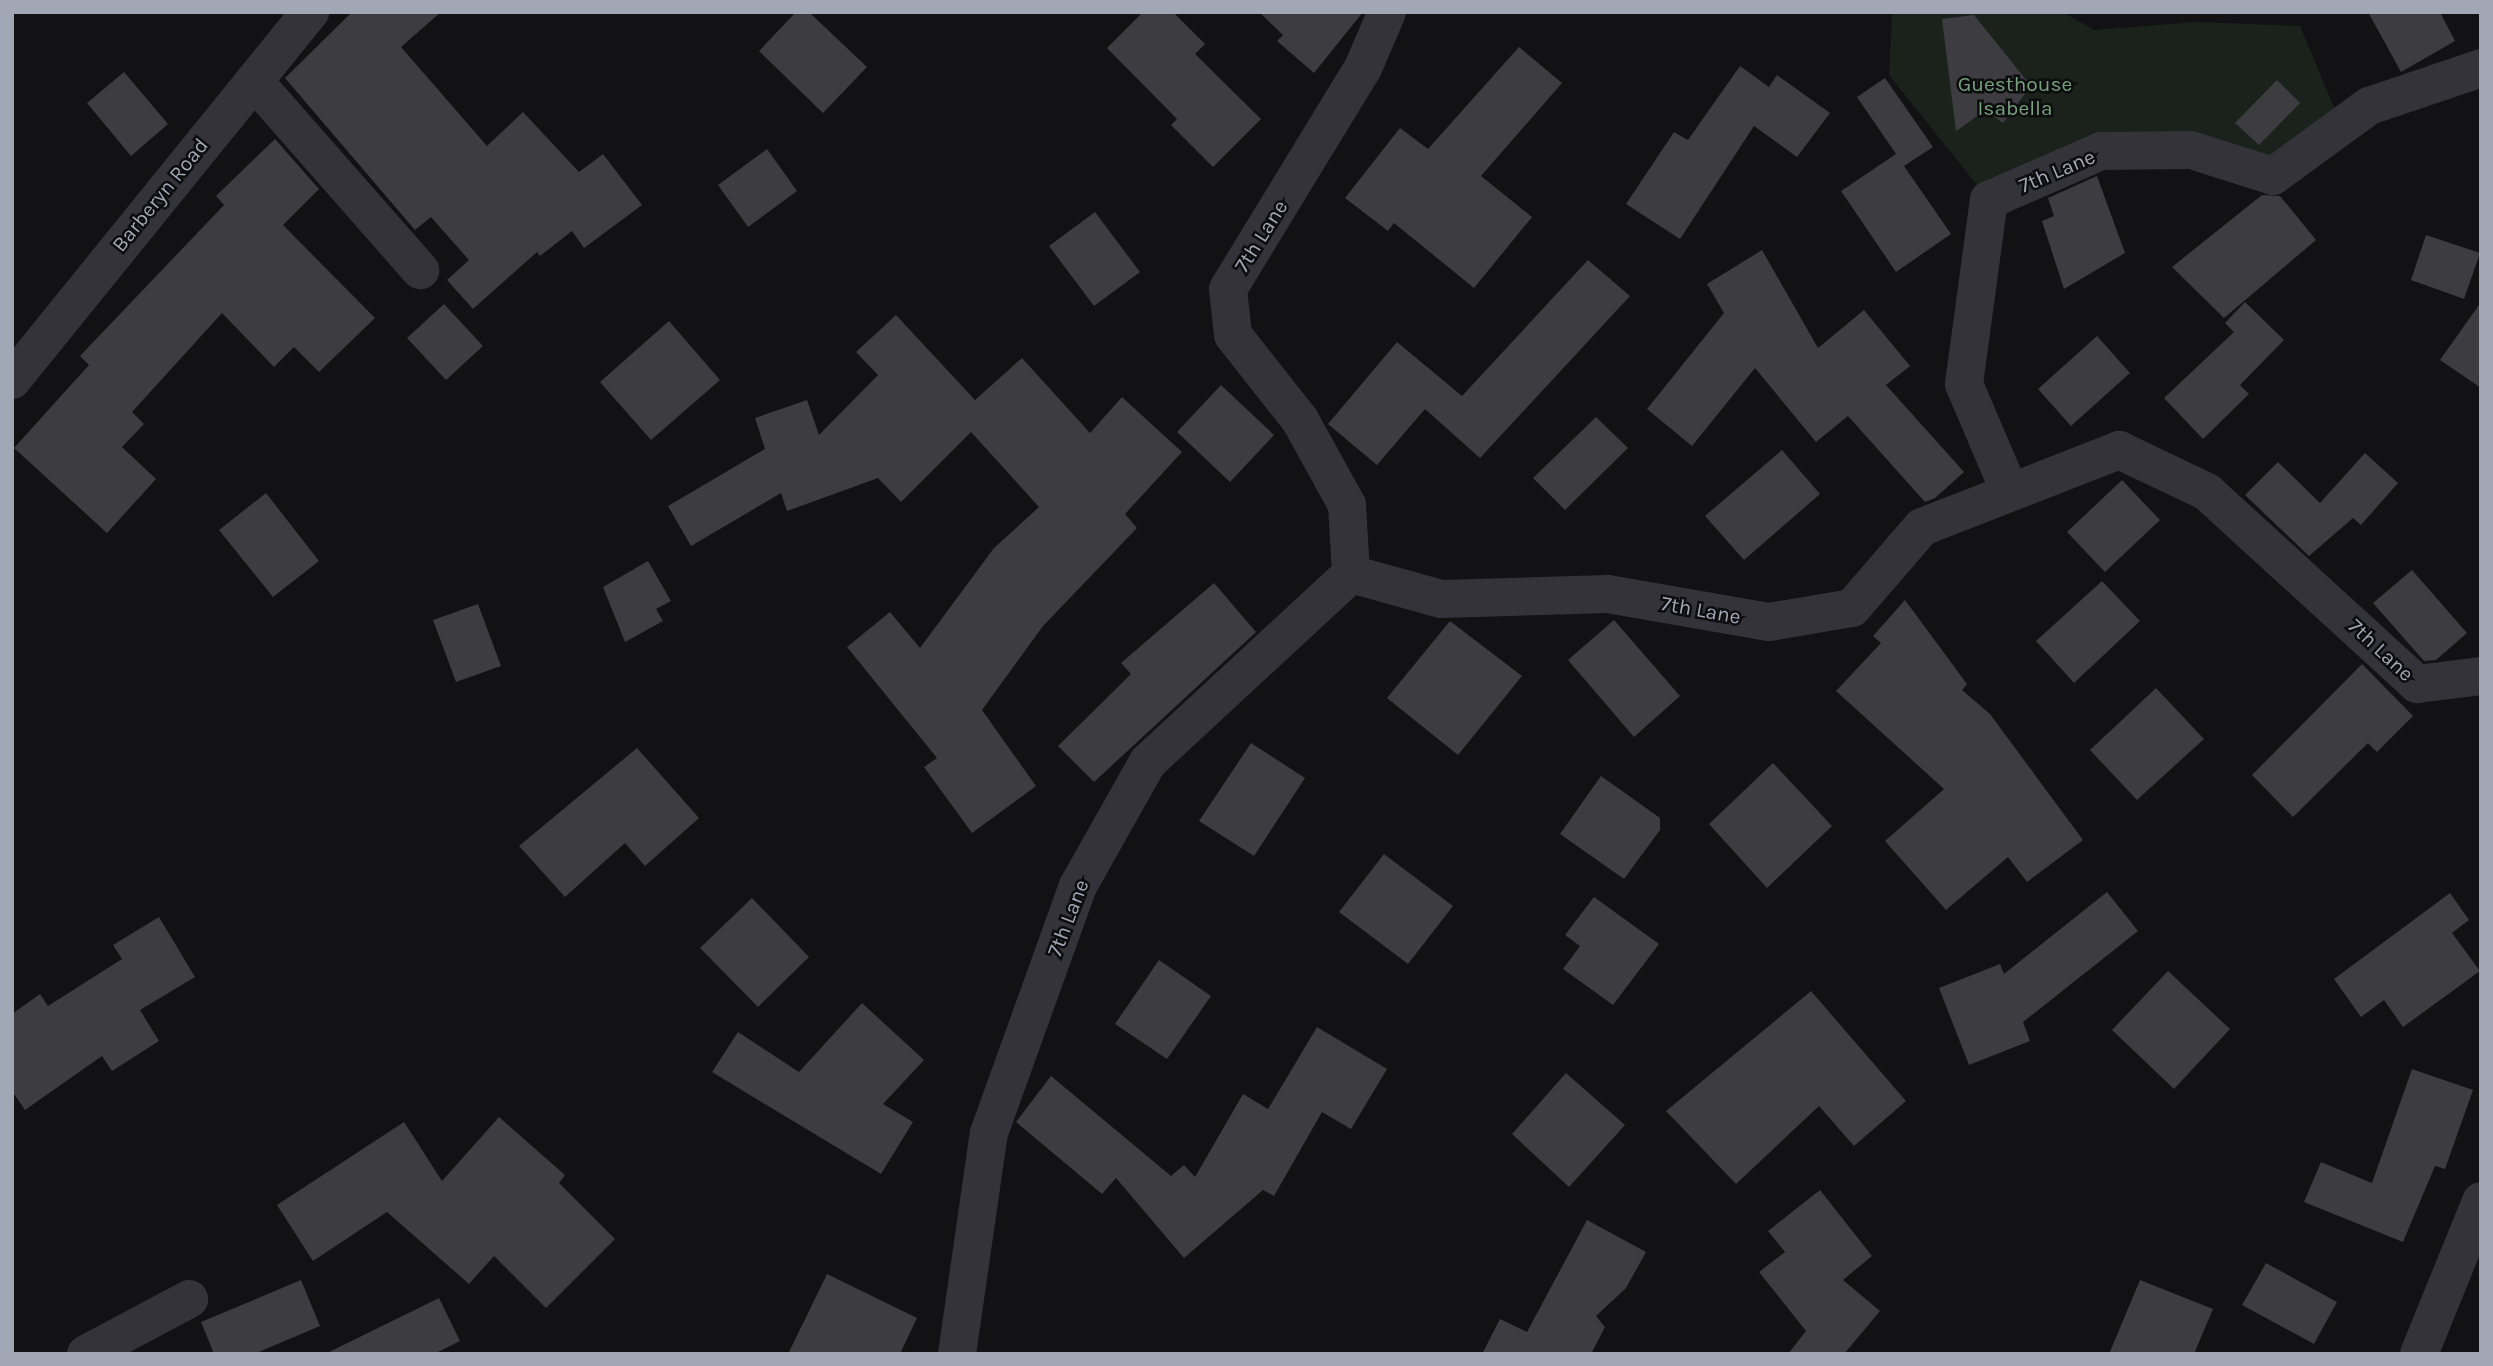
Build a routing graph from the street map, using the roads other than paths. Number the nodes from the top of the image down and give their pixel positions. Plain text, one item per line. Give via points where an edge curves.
1 (310, 12) edge
2 (1387, 12) edge
3 (2481, 68) edge
4 (254, 81) junction
5 (420, 270) dead end
6 (12, 380) edge
7 (2010, 492) junction
8 (1351, 574) junction
9 (2481, 676) edge
10 (2481, 1201) edge
11 (189, 1299) dead end
12 (86, 1354) edge
13 (957, 1354) edge
14 (2419, 1354) edge

1 - 4 street, Barberyn Road
2 - 8 street, 7th Lane via 1363,68 1228,289 1233,335 1300,420 1347,505
3 - 7 street, 7th Lane via 2369,106 2273,176 2191,150 2101,151 1989,200 1965,384
4 - 5 street
4 - 6 street, Barberyn Road
7 - 8 street, 7th Lane via 1922,527 1852,608 1769,622 1608,594 1441,599
7 - 9 street, 7th Lane via 2119,450 2207,492 2417,684
8 - 13 street, 7th Lane via 1148,762 1077,886 989,1133
10 - 14 street
11 - 12 street

